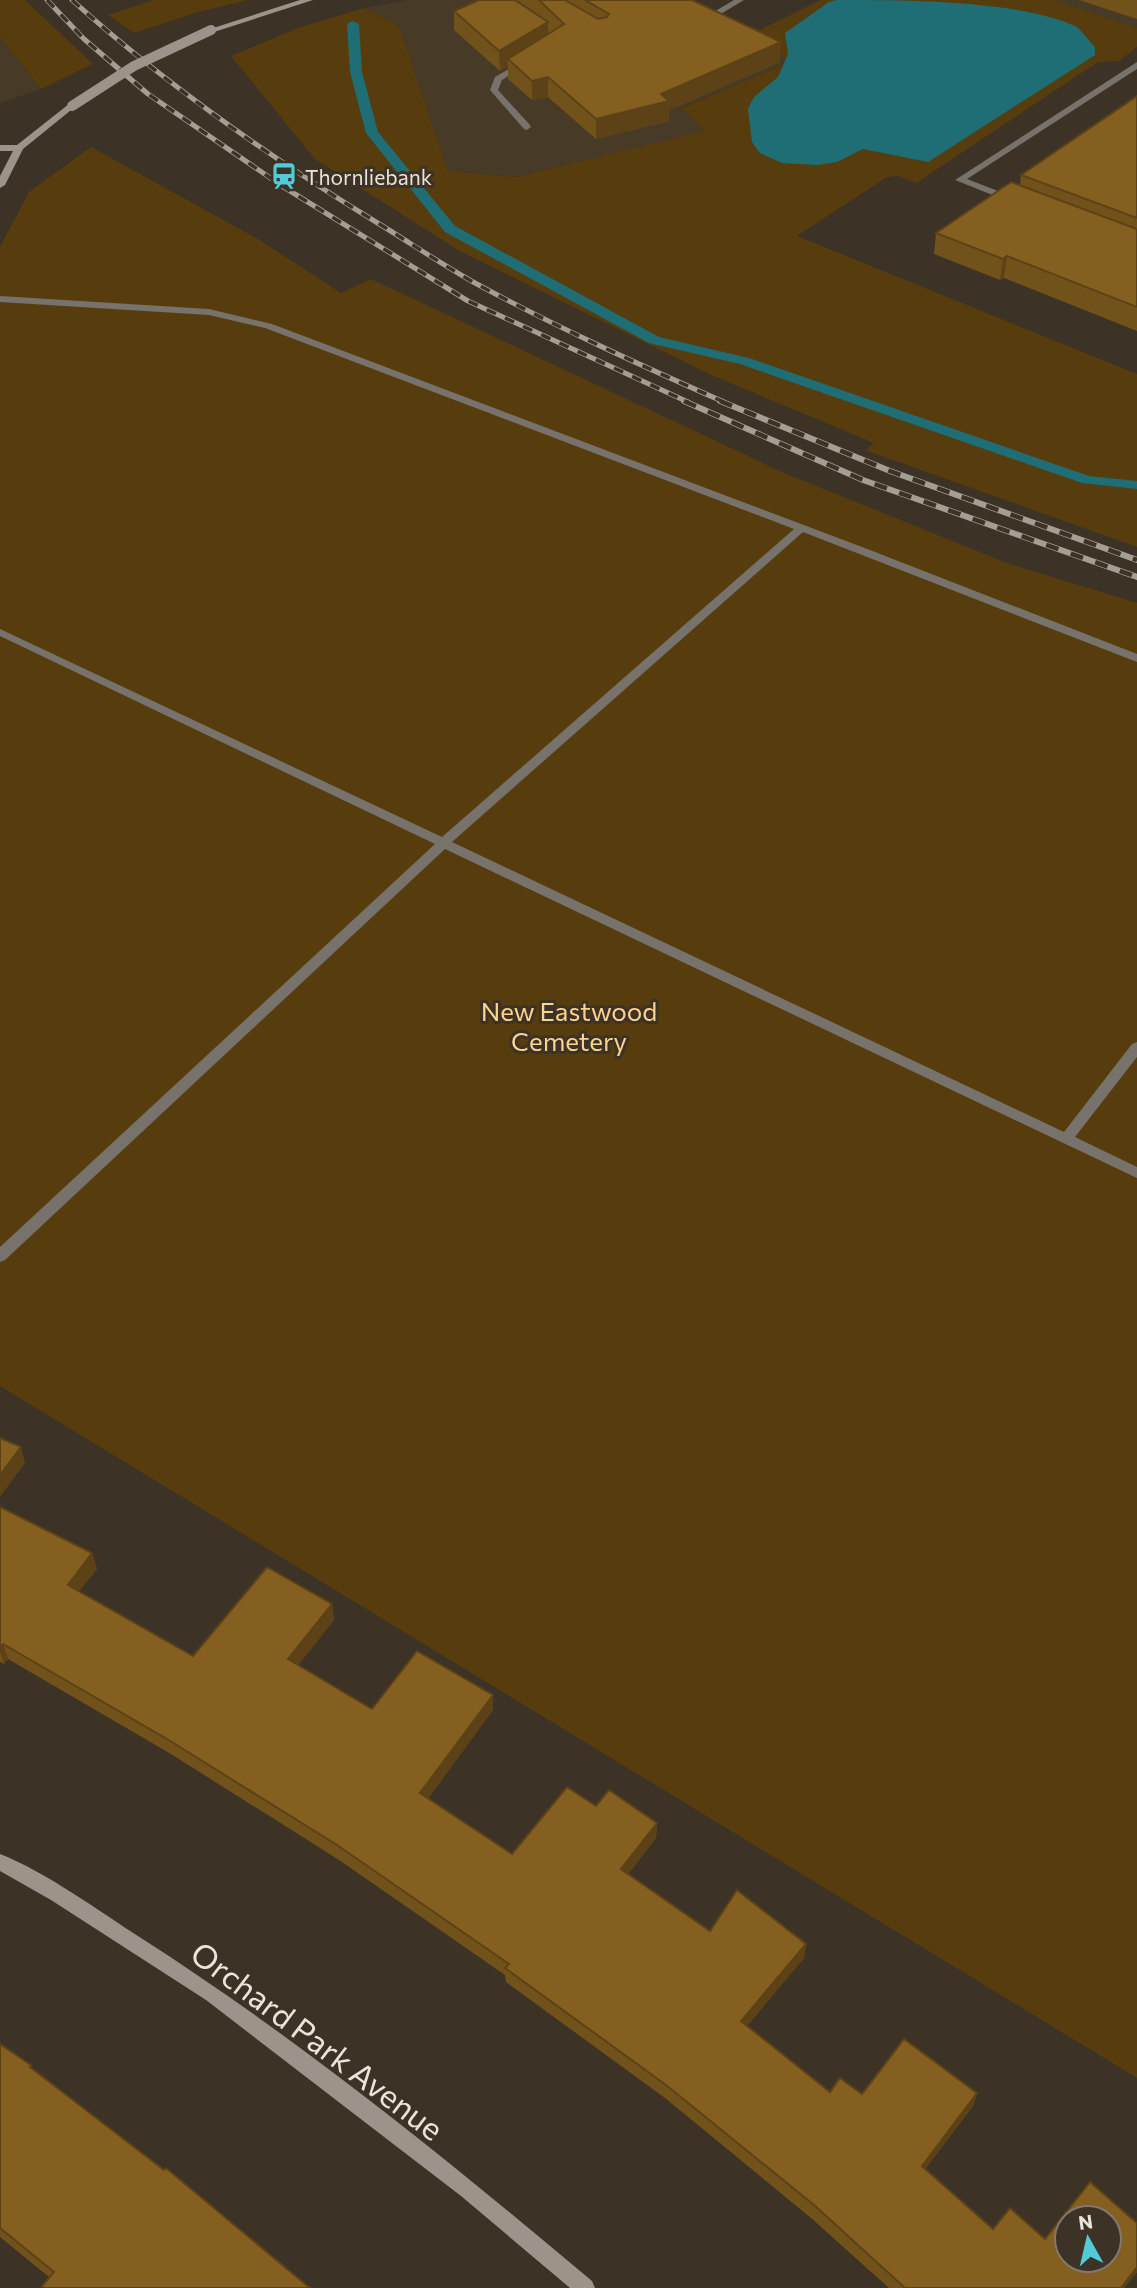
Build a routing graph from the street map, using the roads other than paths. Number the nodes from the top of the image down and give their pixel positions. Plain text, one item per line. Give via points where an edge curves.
1 (309, 0) edge
2 (740, 0) edge
3 (716, 13) edge
4 (533, 58) edge
5 (1137, 65) edge
6 (527, 127) dead end
7 (0, 148) edge
8 (19, 148) junction
9 (0, 185) edge
10 (1023, 204) edge
11 (0, 299) edge
12 (801, 528) junction
13 (0, 632) edge
14 (1137, 658) edge
15 (443, 843) junction
16 (1137, 1047) edge
17 (1066, 1139) junction
18 (1137, 1173) edge
19 (0, 1256) edge
20 (0, 1862) edge
21 (585, 2288) edge

1 - 8 main road, bridge via 211,30 134,66
2 - 3 street
4 - 6 street via 498,79 495,90
5 - 10 street via 960,180
7 - 8 main road
8 - 9 main road
11 - 12 street via 209,312 268,326
12 - 14 street
12 - 15 street
13 - 15 street
15 - 17 street
15 - 19 street
16 - 17 street
17 - 18 street
20 - 21 main road, Orchard Park Avenue via 212,1994 468,2189

